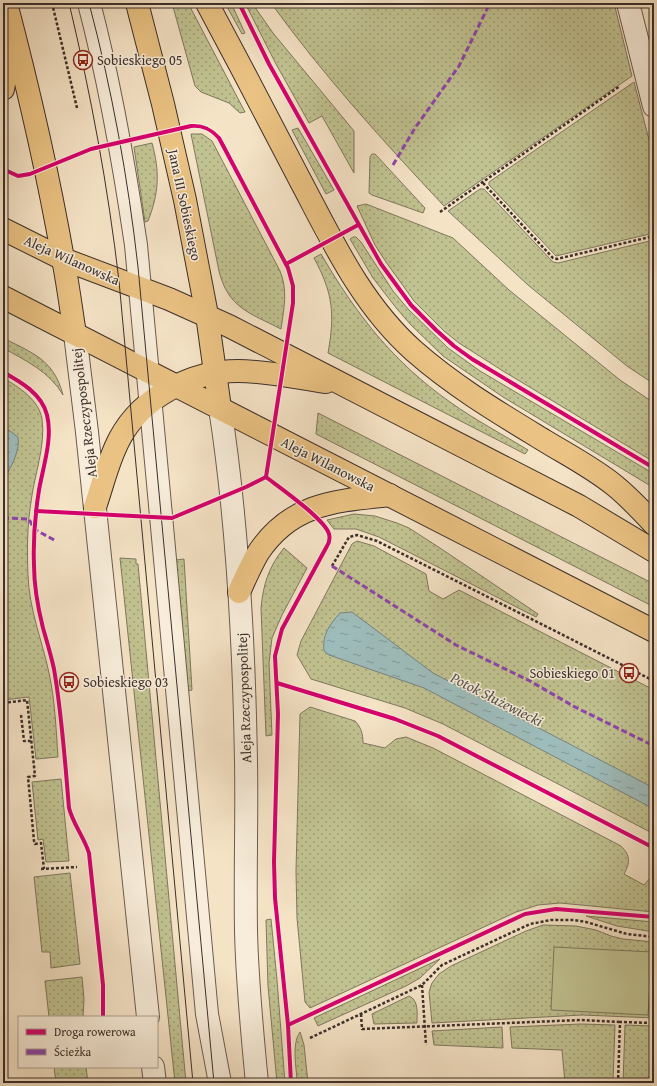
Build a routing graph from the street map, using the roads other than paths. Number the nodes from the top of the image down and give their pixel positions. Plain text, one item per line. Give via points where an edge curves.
1 (6, 3) edge
2 (89, 3) edge
3 (137, 3) edge
4 (207, 3) edge
5 (628, 3) edge
6 (13, 32) junction
7 (3, 89) edge
8 (654, 106) edge
9 (3, 228) edge
10 (63, 259) junction
11 (140, 289) junction
12 (3, 297) edge
13 (207, 315) junction
14 (75, 334) junction
15 (148, 372) junction
16 (215, 374) junction
17 (344, 385) junction
18 (177, 386) junction
19 (151, 401) junction
20 (220, 408) junction
21 (390, 495) junction
22 (95, 507) junction
23 (654, 524) edge
24 (654, 551) edge
25 (239, 592) junction
26 (654, 631) edge
27 (148, 1016) edge
28 (153, 1068) edge
29 (155, 1083) edge
30 (220, 1083) edge
31 (256, 1083) edge

1 - 6 main road
2 - 11 street via 118,135 135,238
3 - 13 main road, Jana III Sobieskiego via 179,172
4 - 23 main road via 339,254 365,296 384,320 440,373 471,396 588,466 633,501
5 - 8 street
6 - 7 main road
6 - 10 main road via 32,106
9 - 10 main road, Aleja Wilanowska
10 - 11 main road, Aleja Wilanowska
10 - 14 main road
11 - 13 main road, Aleja Wilanowska
11 - 15 street
12 - 14 main road, Aleja Wilanowska
13 - 16 main road, Aleja Rzeczypospolitej
13 - 17 main road, Aleja Wilanowska
14 - 15 main road, Aleja Wilanowska
14 - 22 street, Aleja Rzeczypospolitej
15 - 18 main road, Aleja Wilanowska
15 - 19 street
16 - 17 main road via 252,371
16 - 18 main road
16 - 20 main road, Aleja Rzeczypospolitej
17 - 24 main road, Aleja Wilanowska via 579,506
18 - 19 main road
18 - 20 main road, Aleja Wilanowska
19 - 22 main road via 132,420 120,439
19 - 30 street via 207,1014
20 - 21 main road, Aleja Wilanowska
20 - 25 street, Aleja Rzeczypospolitej
21 - 25 main road via 338,501 296,516 265,543
21 - 26 main road, Aleja Wilanowska
22 - 27 street, Aleja Rzeczypospolitej
25 - 31 street, Aleja Rzeczypospolitej via 246,760 247,959
28 - 29 street

